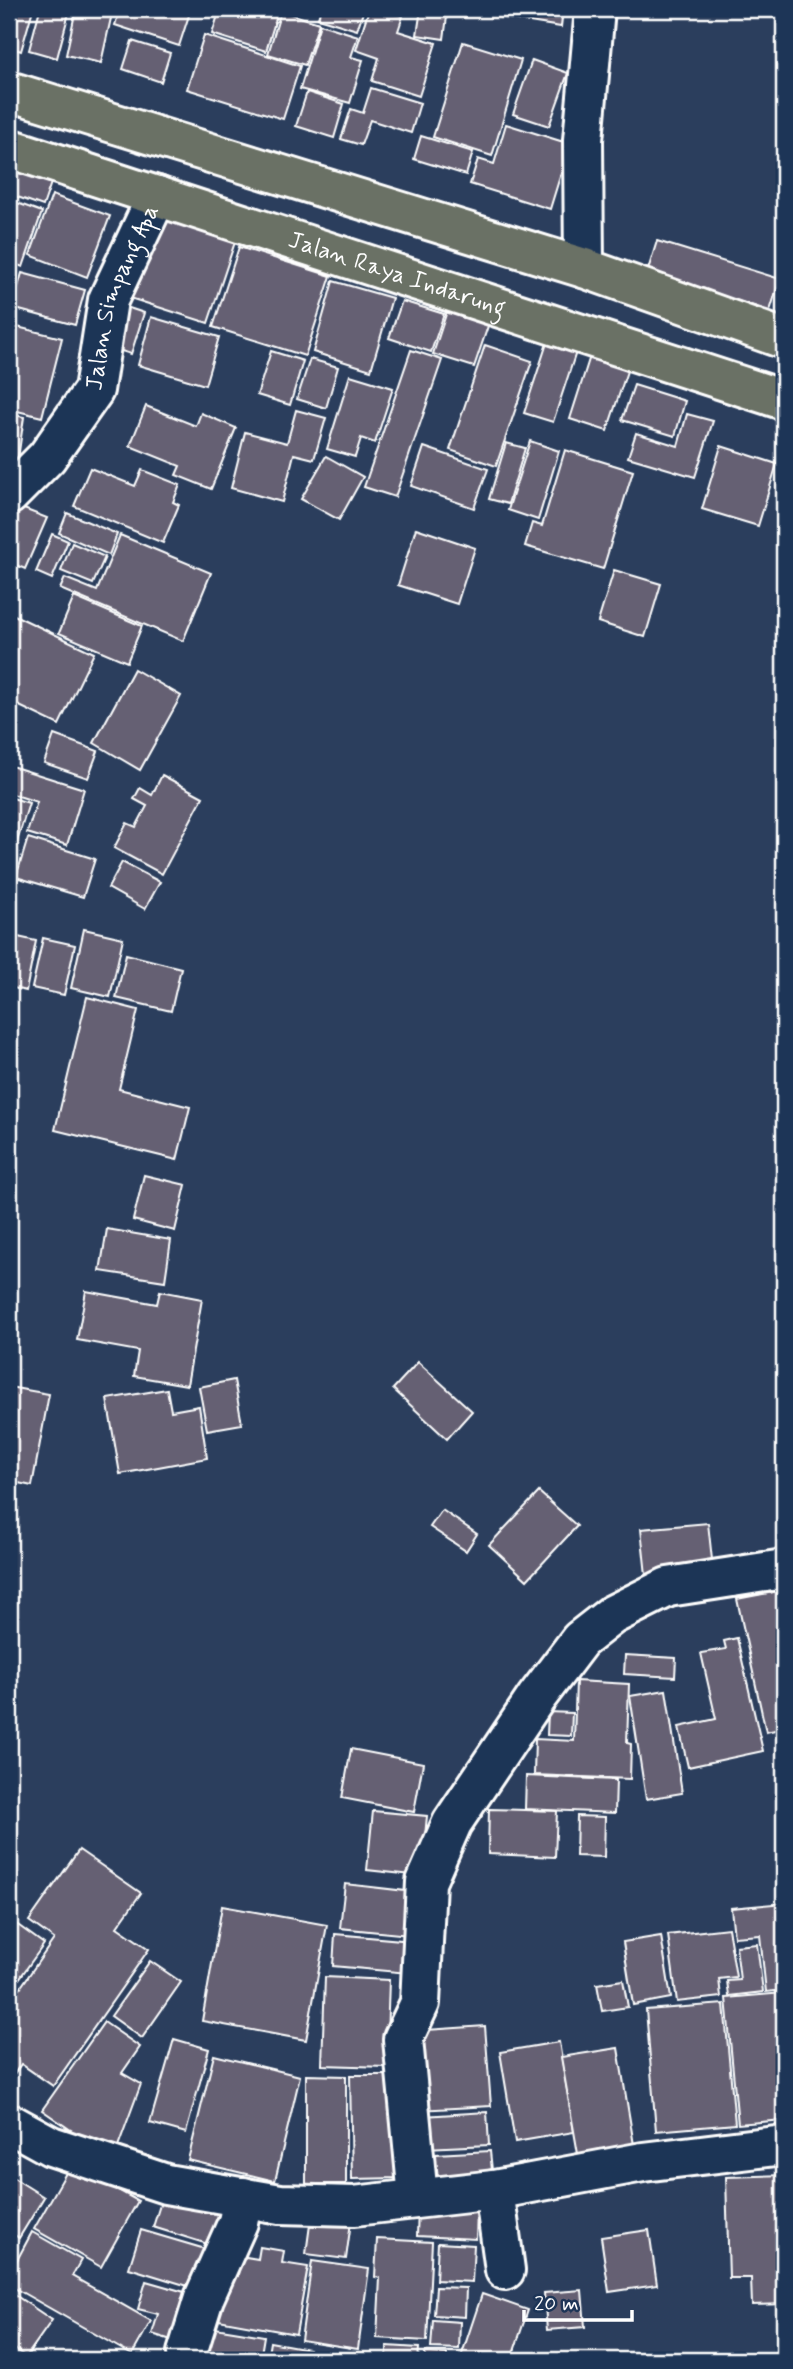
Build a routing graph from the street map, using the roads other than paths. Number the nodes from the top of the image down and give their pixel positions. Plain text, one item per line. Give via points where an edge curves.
1 (595, 9) edge
2 (9, 91) edge
3 (9, 148) edge
4 (157, 196) junction
5 (584, 268) junction
6 (784, 339) edge
7 (784, 400) edge
8 (9, 495) edge
9 (784, 1569) edge
10 (9, 2123) edge
11 (784, 2145) edge
12 (494, 2190) junction
13 (243, 2197) junction
14 (418, 2198) junction
15 (505, 2270) dead end
16 (189, 2360) edge

1 - 5 street via 583,140
2 - 5 highway
3 - 4 highway, Jalan Raya Indarung
4 - 7 highway, Jalan Raya Indarung
4 - 8 street, Jalan Simpang Apa via 108,300 94,390 47,457
5 - 6 highway
9 - 14 street via 668,1587 612,1615 579,1640 452,1823 426,1882 419,2003 403,2039
10 - 13 street via 51,2146 166,2184
11 - 12 street via 643,2162
12 - 14 street
12 - 15 street
13 - 14 street via 280,2204 354,2206
13 - 16 street via 238,2222 204,2298 187,2353

